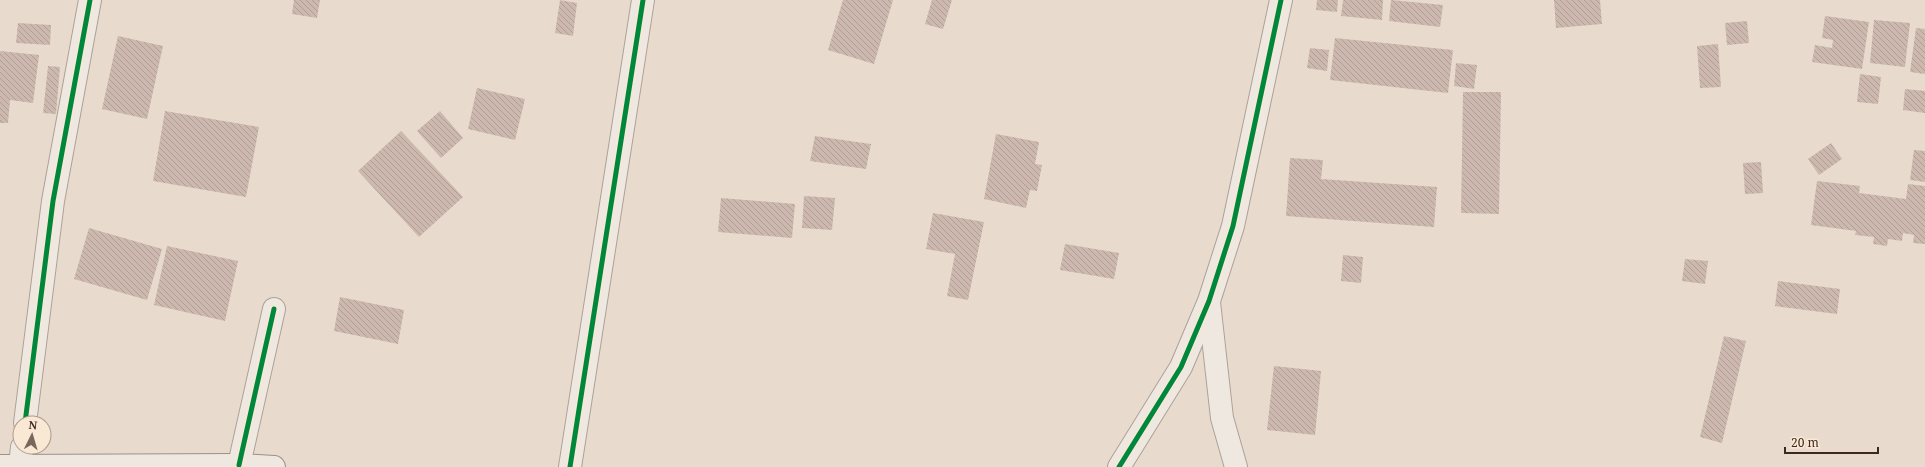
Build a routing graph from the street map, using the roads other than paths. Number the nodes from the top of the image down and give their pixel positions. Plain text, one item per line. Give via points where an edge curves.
1 (90, 0) edge
2 (643, 0) edge
3 (1281, 0) edge
4 (1209, 301) junction
5 (274, 309) dead end
6 (26, 415) edge
7 (14, 460) edge
8 (239, 465) junction
9 (274, 467) edge
10 (570, 467) edge
11 (1119, 467) edge
12 (1236, 467) edge

1 - 6 street via 53,201
2 - 10 street
3 - 4 street via 1233,226
4 - 11 street via 1181,367
4 - 12 street via 1222,418
5 - 8 street
7 - 8 street
8 - 9 street

